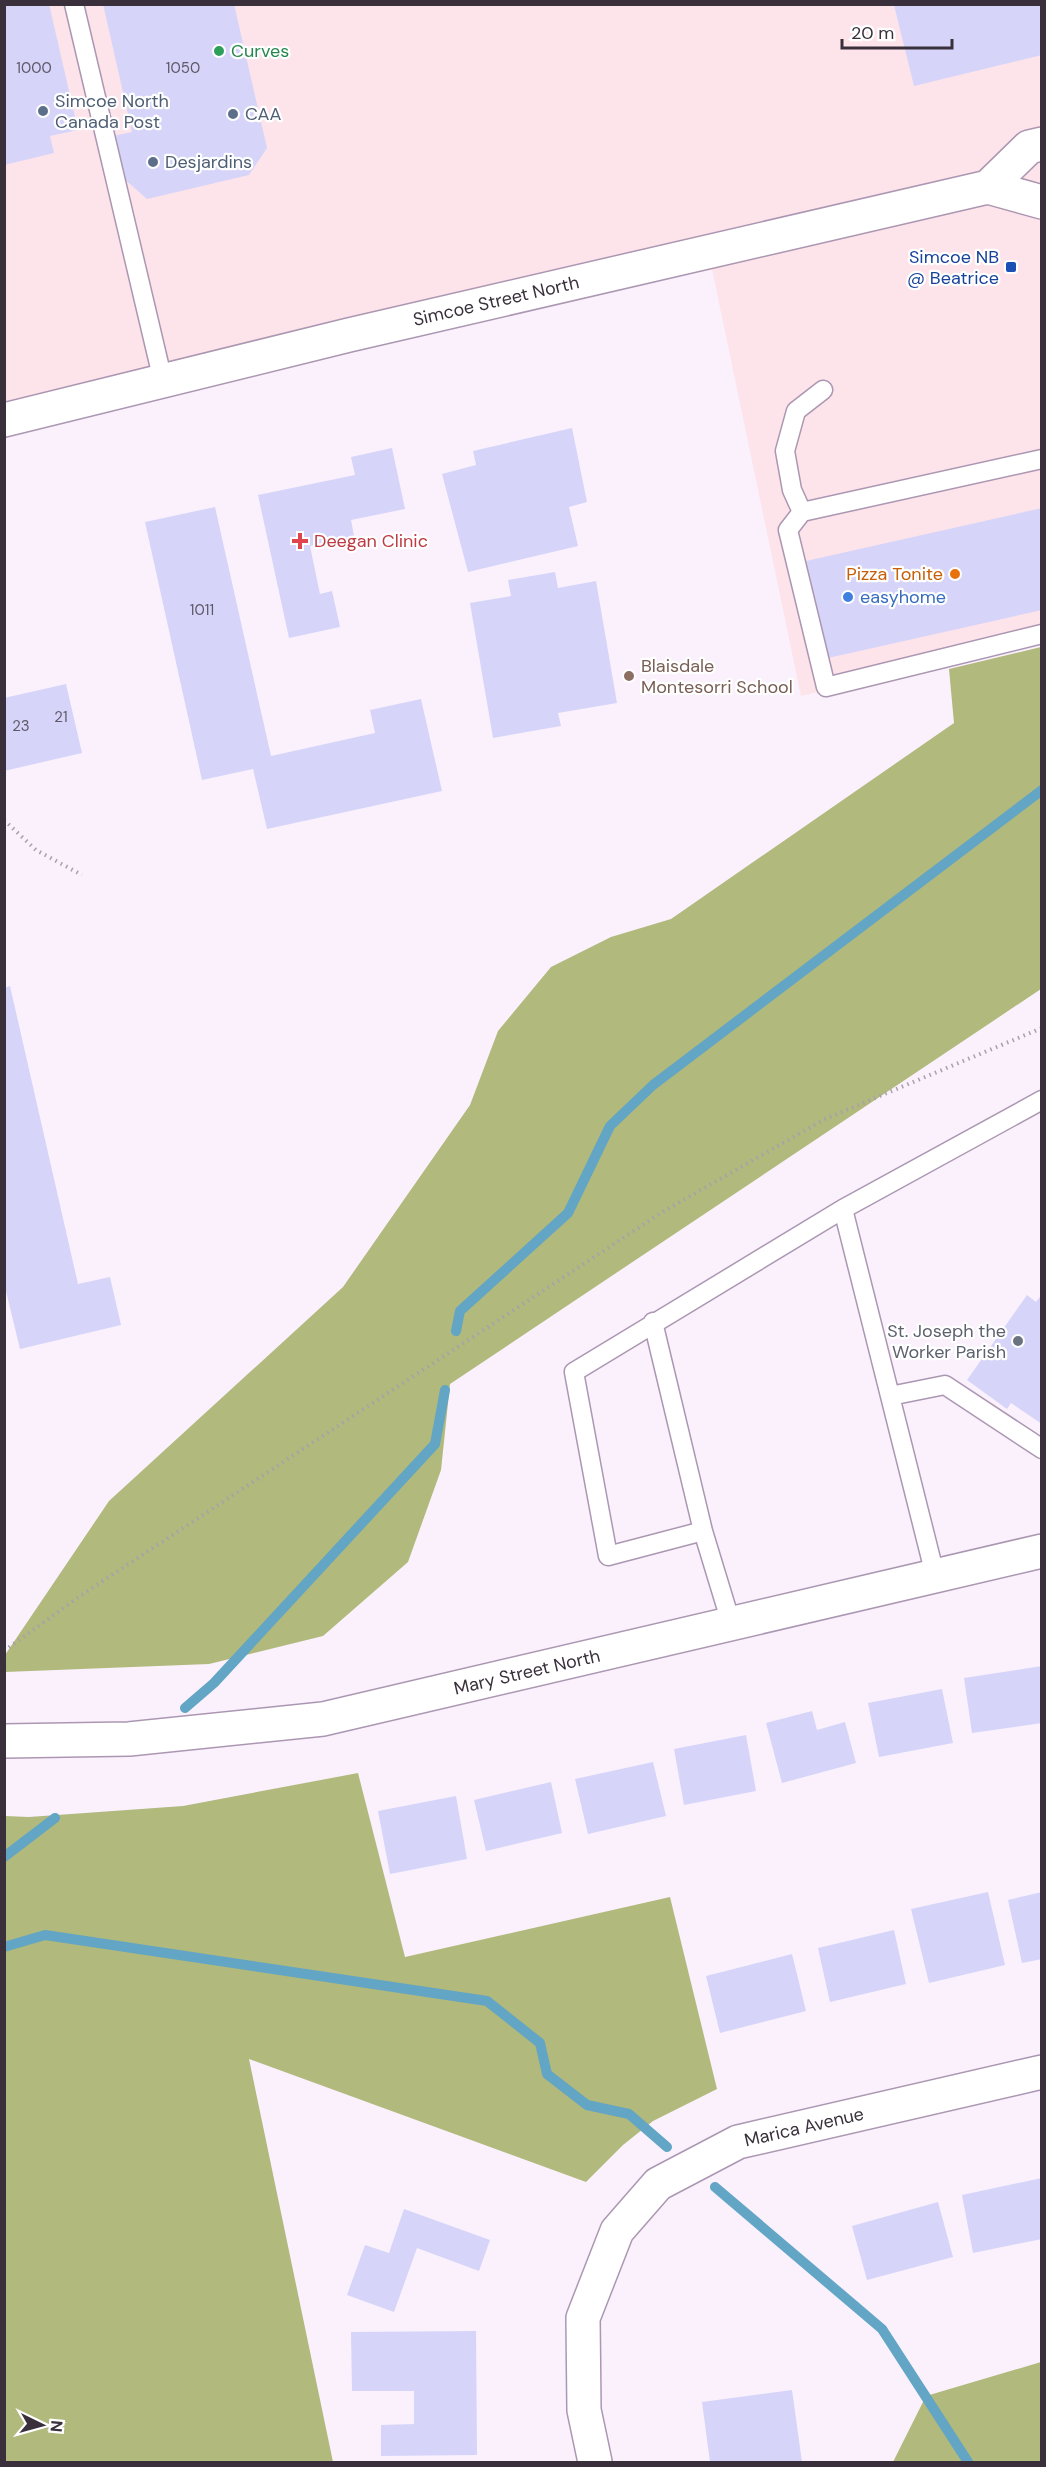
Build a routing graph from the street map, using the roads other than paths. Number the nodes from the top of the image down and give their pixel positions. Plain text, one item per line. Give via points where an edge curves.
1 (74, 4) edge
2 (1041, 144) edge
3 (988, 187) junction
4 (1041, 202) edge
5 (163, 381) junction
6 (823, 390) dead end
7 (4, 420) edge
8 (1041, 459) edge
9 (802, 512) junction
10 (1041, 634) edge
11 (1041, 1100) edge
12 (843, 1209) junction
13 (653, 1323) junction
14 (890, 1396) junction
15 (1041, 1449) edge
16 (703, 1531) junction
17 (1041, 1551) edge
18 (935, 1575) junction
19 (731, 1623) junction
20 (4, 1741) edge
21 (1041, 2072) edge
22 (595, 2463) edge

1 - 5 lane
2 - 3 street via 1029,147
3 - 4 street, Simcoe Street North
3 - 5 street, Simcoe Street North
5 - 7 street, Simcoe Street North
6 - 9 lane via 796,411 785,451 792,490
8 - 9 lane
9 - 10 lane via 788,530 826,687
11 - 12 lane
12 - 13 lane
12 - 14 lane
13 - 16 lane
13 - 16 lane via 574,1372 608,1556
14 - 15 lane via 945,1385
14 - 18 lane
16 - 19 lane
17 - 18 street, Mary Street North
18 - 19 street, Mary Street North
19 - 20 street, Mary Street North via 323,1719 129,1739
21 - 22 street, Marica Avenue via 738,2142 658,2184 617,2230 583,2318 584,2410

